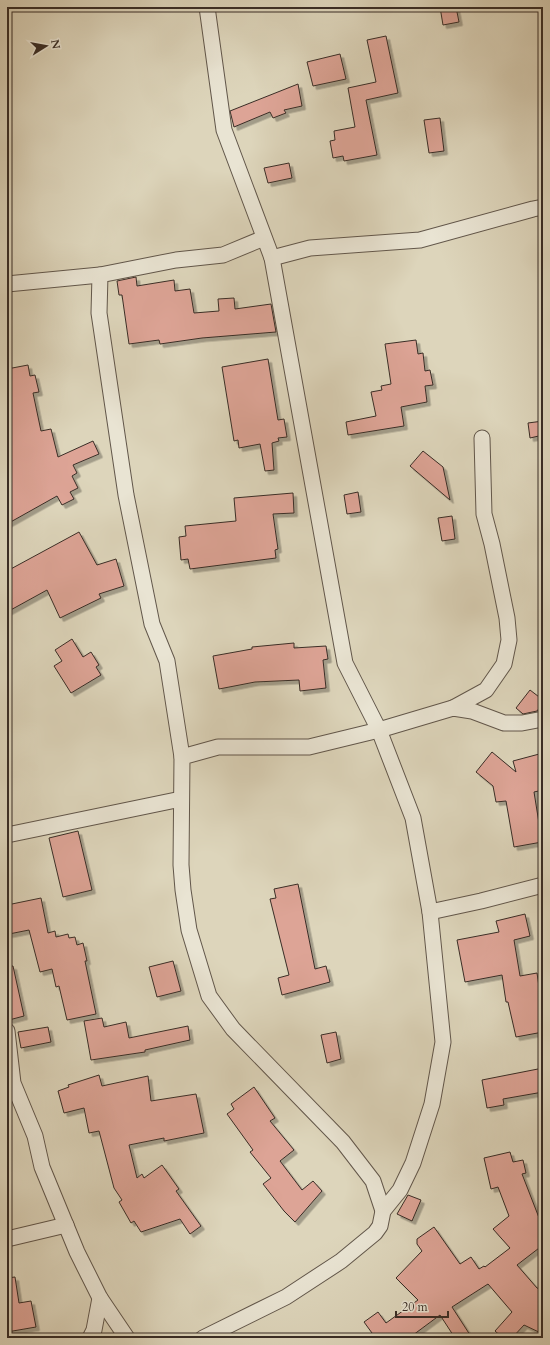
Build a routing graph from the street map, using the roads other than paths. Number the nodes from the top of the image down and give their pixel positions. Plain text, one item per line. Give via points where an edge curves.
1 (207, 7) edge
2 (543, 208) edge
3 (264, 238) junction
4 (272, 258) junction
5 (100, 275) junction
6 (7, 284) edge
7 (482, 438) dead end
8 (453, 708) junction
9 (543, 719) edge
10 (380, 730) junction
11 (182, 757) junction
12 (181, 799) junction
13 (7, 835) edge
14 (543, 885) edge
15 (430, 912) junction
16 (7, 1031) edge
17 (10, 1083) edge
18 (383, 1211) junction
19 (66, 1225) junction
20 (7, 1239) edge
21 (100, 1298) junction
22 (118, 1324) junction
23 (92, 1334) edge
24 (127, 1338) edge
25 (203, 1338) edge

1 - 3 street via 224,130
2 - 4 street via 420,240 310,248
3 - 4 street
3 - 5 street via 223,255 176,260
4 - 10 street via 345,663
5 - 6 street
5 - 11 street via 99,313 126,495 152,624 167,661
7 - 8 street via 484,514 507,618 509,640 504,664 486,690
8 - 9 street via 472,711 504,722 522,723
8 - 10 street
10 - 11 street via 309,747 218,747
10 - 15 street via 413,818
11 - 12 street
12 - 13 street
12 - 18 street via 183,890 190,930 209,996 233,1029 343,1142 373,1181
14 - 15 street
15 - 18 street via 443,1042 432,1104 413,1163 400,1190
16 - 17 street
17 - 19 street via 35,1136 42,1167
18 - 25 street via 380,1226 341,1261 286,1297
19 - 20 street
19 - 21 street
21 - 22 street
21 - 23 street
22 - 23 street
22 - 24 street

